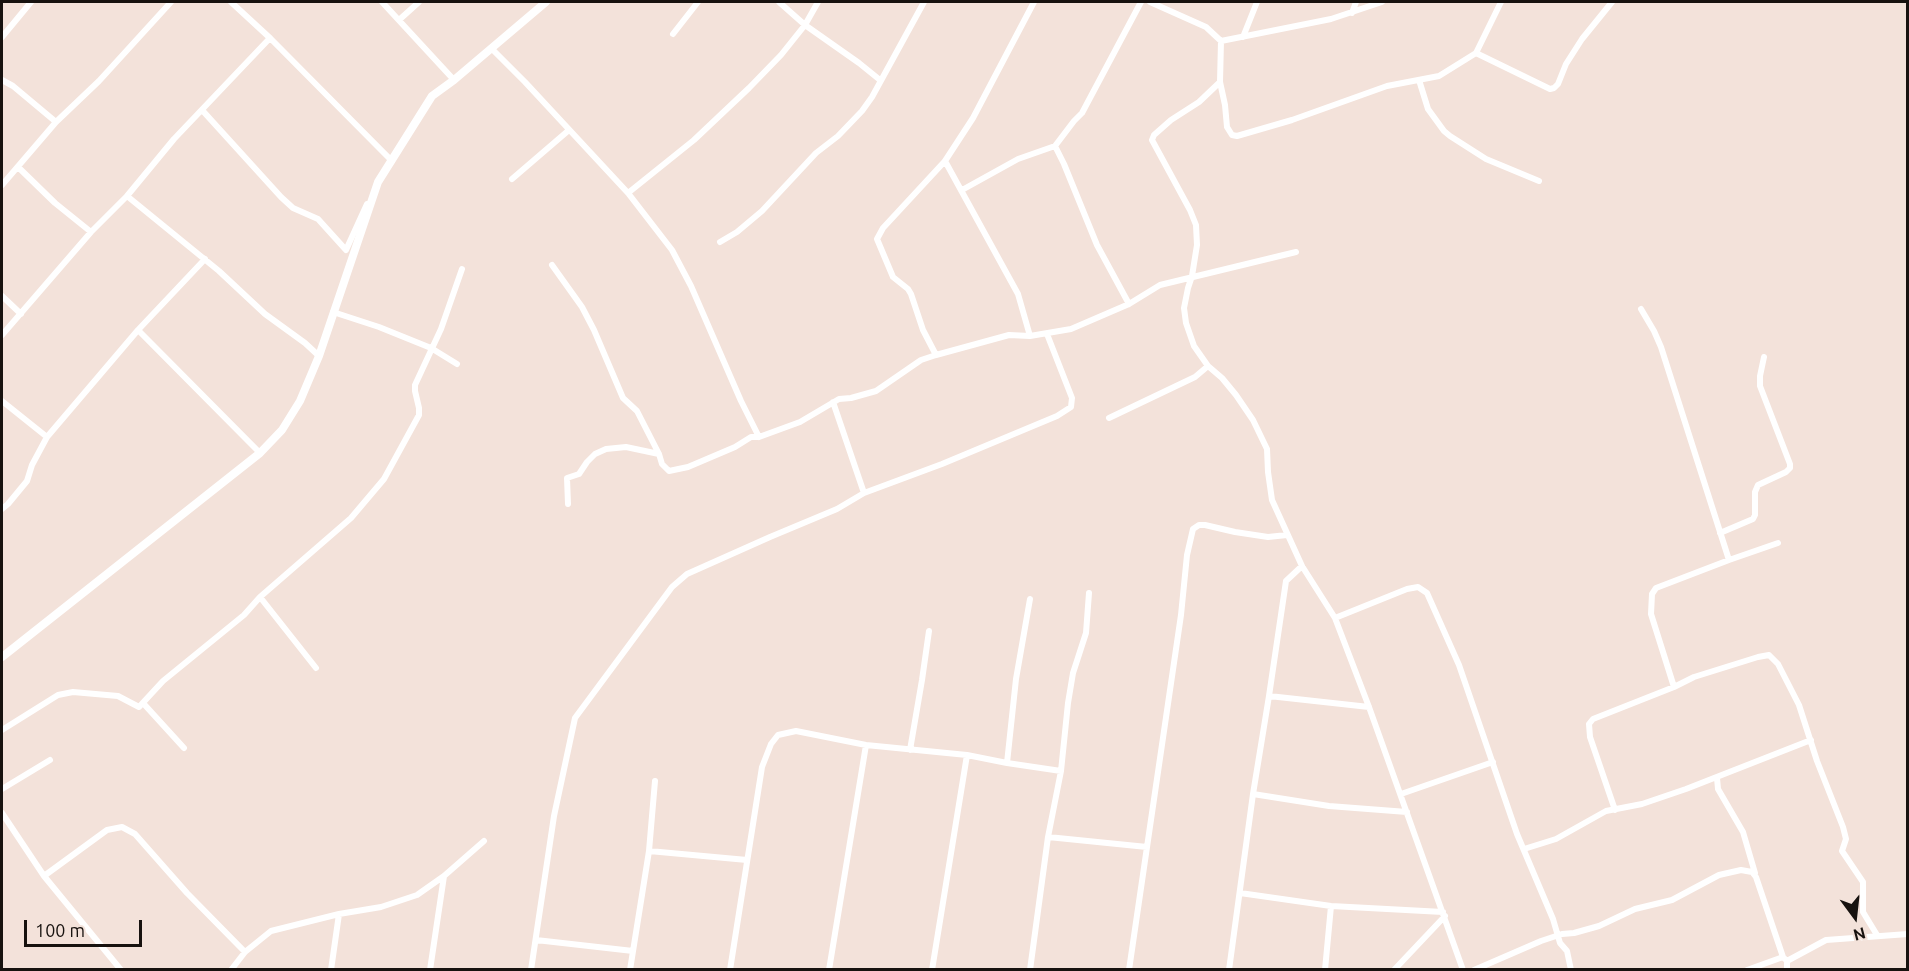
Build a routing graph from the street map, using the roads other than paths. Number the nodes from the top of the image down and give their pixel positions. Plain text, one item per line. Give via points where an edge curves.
1 (31, 2) edge
2 (171, 2) edge
3 (231, 2) edge
4 (382, 2) edge
5 (419, 2) edge
6 (546, 2) edge
7 (698, 2) edge
8 (779, 2) edge
9 (818, 2) edge
10 (924, 2) edge
11 (1034, 2) edge
12 (1141, 2) edge
13 (1150, 2) edge
14 (1257, 2) edge
15 (1356, 2) edge
16 (1382, 2) edge
17 (1501, 2) edge
18 (1612, 2) edge
19 (1352, 13) junction
20 (399, 20) junction
21 (805, 25) junction
22 (673, 34) dead end
23 (2, 37) edge
24 (1243, 37) junction
25 (270, 38) junction
26 (1221, 41) junction
27 (491, 48) junction
28 (1476, 53) junction
29 (2, 80) edge
30 (454, 80) junction
31 (880, 80) junction
32 (1419, 80) junction
33 (1220, 82) junction
34 (202, 110) junction
35 (56, 122) junction
36 (569, 130) junction
37 (1055, 146) junction
38 (392, 161) junction
39 (945, 161) junction
40 (18, 167) junction
41 (512, 179) dead end
42 (1539, 181) dead end
43 (378, 182) junction
44 (2, 185) edge
45 (962, 190) junction
46 (627, 193) junction
47 (127, 196) junction
48 (91, 232) junction
49 (720, 242) dead end
50 (1296, 252) dead end
51 (205, 259) junction
52 (552, 265) dead end
53 (462, 269) dead end
54 (1192, 276) junction
55 (2, 296) edge
56 (1129, 304) junction
57 (1641, 309) dead end
58 (333, 312) junction
59 (21, 314) junction
60 (138, 330) junction
61 (1047, 334) junction
62 (2, 335) edge
63 (1030, 336) junction
64 (431, 348) junction
65 (936, 355) junction
66 (319, 356) junction
67 (1764, 357) dead end
68 (457, 364) dead end
69 (1208, 366) junction
70 (2, 400) edge
71 (833, 402) junction
72 (1109, 418) dead end
73 (759, 436) junction
74 (47, 437) junction
75 (260, 453) junction
76 (659, 454) junction
77 (864, 493) junction
78 (568, 504) dead end
79 (2, 509) edge
80 (1720, 533) junction
81 (1287, 535) junction
82 (1778, 543) dead end
83 (1729, 560) junction
84 (1302, 566) junction
85 (1089, 593) dead end
86 (260, 597) junction
87 (1030, 599) dead end
88 (1335, 618) junction
89 (928, 631) dead end
90 (2, 657) edge
91 (316, 668) dead end
92 (1674, 687) junction
93 (1269, 696) junction
94 (143, 703) junction
95 (1369, 707) junction
96 (2, 730) edge
97 (1811, 740) junction
98 (866, 745) junction
99 (184, 748) dead end
100 (910, 750) junction
101 (967, 755) junction
102 (50, 760) dead end
103 (1493, 762) junction
104 (1007, 764) junction
105 (1061, 771) junction
106 (1717, 778) junction
107 (655, 781) dead end
108 (2, 789) edge
109 (1253, 794) junction
110 (1401, 794) junction
111 (1615, 810) junction
112 (1407, 812) junction
113 (2, 813) edge
114 (1048, 837) junction
115 (484, 841) dead end
116 (1147, 847) junction
117 (1524, 849) junction
118 (649, 851) junction
119 (747, 860) junction
120 (44, 876) junction
121 (444, 876) junction
122 (1756, 877) junction
123 (1240, 892) junction
124 (1331, 906) junction
125 (339, 914) junction
126 (1444, 914) junction
127 (1908, 934) edge
128 (1558, 935) junction
129 (1877, 935) junction
130 (536, 940) junction
131 (633, 951) junction
132 (245, 952) junction
133 (1785, 959) junction
134 (122, 969) edge
135 (231, 969) edge
136 (331, 969) edge
137 (430, 969) edge
138 (531, 969) edge
139 (630, 969) edge
140 (730, 969) edge
141 (829, 969) edge
142 (932, 969) edge
143 (1030, 969) edge
144 (1129, 969) edge
145 (1229, 969) edge
146 (1325, 969) edge
147 (1394, 969) edge
148 (1463, 969) edge
149 (1474, 969) edge
150 (1571, 969) edge
151 (1747, 969) edge
152 (1787, 969) edge

1 - 23 street
2 - 35 street
3 - 25 street
4 - 20 street
5 - 20 street
6 - 27 street
7 - 22 street
8 - 21 street
9 - 21 street
10 - 31 street
11 - 39 street via 973,118
12 - 37 street via 1086,107
13 - 26 street via 1206,27
14 - 24 street
15 - 19 street
16 - 19 street
17 - 28 street
18 - 28 street via 1582,39 1554,88
19 - 24 street
20 - 30 street
21 - 31 street
21 - 46 street via 781,55 694,140
24 - 26 street
25 - 34 street
25 - 38 street
26 - 33 street
27 - 30 street
27 - 36 street
28 - 32 street via 1439,76
29 - 35 street
30 - 38 street via 432,96
31 - 49 street via 862,111 762,211
32 - 33 street via 1387,86 1237,136 1227,127
32 - 42 street via 1428,109 1444,131 1486,159
33 - 54 street via 1152,140 1196,225
34 - 43 street via 281,197 293,208 318,219 346,250
34 - 47 street
35 - 40 street
36 - 41 street
36 - 46 street
37 - 45 street via 1018,159
37 - 56 street via 1097,245
38 - 43 street
39 - 45 street
39 - 65 street via 877,239 893,277 911,294
40 - 44 street
40 - 48 street
43 - 58 street
45 - 63 street via 1018,294
46 - 73 street via 672,250
47 - 48 street
47 - 51 street
48 - 59 street
50 - 54 street
51 - 60 street
51 - 66 street via 265,314
52 - 76 street via 582,308 623,398 637,411
53 - 64 street
54 - 56 street via 1160,285
54 - 69 street via 1184,308 1186,323
55 - 59 street
56 - 61 street via 1071,329
57 - 80 street via 1661,347
58 - 64 street
58 - 66 street
59 - 62 street
60 - 74 street
60 - 75 street
61 - 63 street
61 - 77 street via 1072,398 1071,407 942,464
63 - 65 street via 1009,335
64 - 68 street
64 - 86 street via 415,385 419,415 384,479 351,518
65 - 71 street via 921,360 876,391
66 - 75 street via 300,401 282,430
67 - 80 street via 1761,386 1790,468 1758,485 1753,519
69 - 72 street via 1195,377
69 - 81 street via 1236,395 1267,449 1272,500
70 - 74 street
71 - 73 street via 807,419
71 - 77 street
73 - 76 street via 688,467 669,471
74 - 79 street via 27,481
75 - 90 street
76 - 78 street via 626,447 595,454 579,474 567,478
77 - 130 street via 837,509 687,574 672,587 575,718 554,816
80 - 83 street
81 - 84 street
81 - 116 street via 1269,537 1199,525 1193,529
82 - 83 street
83 - 92 street via 1656,588 1652,594 1651,614
84 - 88 street
84 - 93 street via 1286,581
85 - 105 street via 1086,633 1068,703
86 - 91 street
86 - 94 street via 244,615 155,688
87 - 104 street
88 - 95 street
88 - 103 street via 1407,589 1418,587 1427,593 1459,665
89 - 100 street
92 - 97 street via 1694,677 1769,655 1800,705
92 - 111 street via 1599,715 1589,724
93 - 95 street
93 - 109 street
94 - 96 street via 139,707 118,696 73,692 58,695
94 - 99 street
95 - 110 street
97 - 106 street
97 - 129 street via 1843,826 1846,839 1842,851 1863,882 1863,912
98 - 100 street
98 - 119 street via 796,731 778,735 762,767
98 - 141 street
100 - 101 street
101 - 104 street
101 - 142 street
102 - 108 street
103 - 110 street
103 - 117 street
104 - 105 street
105 - 114 street
106 - 111 street
106 - 122 street via 1718,789 1743,832
107 - 118 street
109 - 112 street via 1329,806
109 - 123 street
110 - 112 street
111 - 117 street via 1606,811 1556,839
112 - 126 street
113 - 120 street
114 - 116 street
114 - 143 street
115 - 121 street
116 - 144 street
117 - 128 street
118 - 119 street
118 - 131 street
119 - 140 street
120 - 132 street via 107,830 122,826 135,834
120 - 134 street
121 - 125 street via 417,895 381,907
121 - 137 street
122 - 128 street via 1741,870 1719,875 1672,900 1635,909 1599,926
122 - 133 street
123 - 124 street
123 - 145 street
124 - 126 street
124 - 146 street
125 - 132 street via 271,931
125 - 136 street
126 - 147 street
126 - 148 street
127 - 129 street
128 - 149 street
128 - 150 street
129 - 133 street via 1826,940
130 - 131 street
130 - 138 street
131 - 139 street
132 - 135 street
133 - 151 street
133 - 152 street

